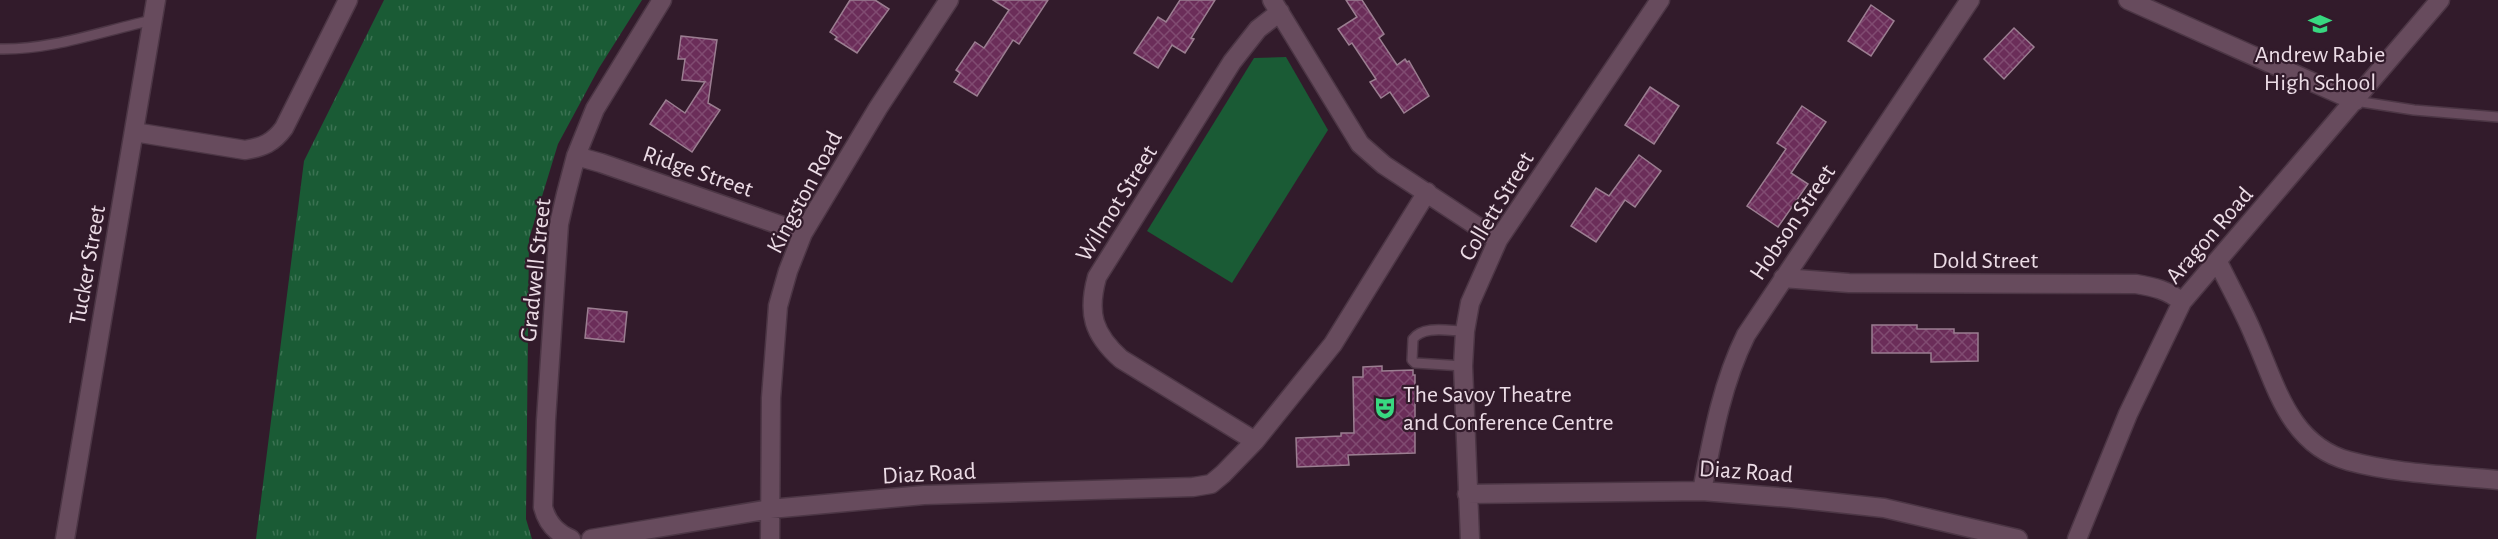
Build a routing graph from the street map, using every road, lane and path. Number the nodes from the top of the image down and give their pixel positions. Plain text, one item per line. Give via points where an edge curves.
1 (156, 0) edge
2 (348, 0) edge
3 (662, 0) edge
4 (950, 0) edge
5 (1660, 0) edge
6 (1970, 0) edge
7 (2128, 0) edge
8 (2440, 0) edge
9 (1276, 6) edge
10 (153, 20) junction
11 (0, 49) edge
12 (2355, 101) junction
13 (2498, 117) edge
14 (134, 132) junction
15 (576, 156) junction
16 (1427, 192) junction
17 (803, 233) junction
18 (1498, 240) junction
19 (2218, 262) junction
20 (1783, 278) junction
21 (2182, 302) junction
22 (1465, 331) junction
23 (1463, 366) junction
24 (1255, 441) junction
25 (2498, 480) edge
26 (1702, 491) junction
27 (1467, 494) junction
28 (770, 509) junction
29 (65, 539) edge
30 (571, 539) edge
31 (591, 539) edge
32 (770, 539) edge
33 (1470, 539) edge
34 (2018, 539) edge
35 (2077, 539) edge

1 - 10 street, Tucker Street
2 - 14 street via 284,128 272,142 245,150
3 - 15 street, Gradwell Street via 595,109
4 - 17 street, Kingston Road via 878,108
5 - 18 street, Collett Street
6 - 20 street, Hobson Street
7 - 12 street
8 - 12 street, Aragon Road
9 - 16 street via 1360,144 1384,165
9 - 24 street, Wilmot Street via 1232,62 1097,277 1092,296 1096,329 1105,345 1121,359
10 - 11 lane via 31,49
10 - 14 street, Tucker Street
12 - 13 lane
12 - 19 street, Aragon Road
14 - 29 street, Tucker Street
15 - 17 street, Ridge Street
15 - 30 street, Gradwell Street via 559,224 543,507 553,529
16 - 18 street
16 - 24 street via 1333,344
17 - 28 street, Kingston Road via 778,306 771,398
18 - 22 street, Collett Street via 1470,303
19 - 21 street, Aragon Road
19 - 25 street via 2254,335 2278,397 2304,435 2348,460 2397,470
20 - 21 street, Dold Street via 1849,284 2136,284 2174,294
20 - 26 street, Hobson Street via 1735,357 1711,441
21 - 35 street, Aragon Road via 2128,414
22 - 23 street, Collett Street
22 - 23 lane via 1426,330 1413,339 1415,363
23 - 27 street, Collett Street
24 - 28 street, Diaz Road via 1217,480 1203,486 924,495
26 - 27 street, Diaz Road
26 - 34 street, Diaz Road via 1884,508
27 - 33 street, Collett Street
28 - 31 street, Diaz Road
28 - 32 street, Kingston Road

